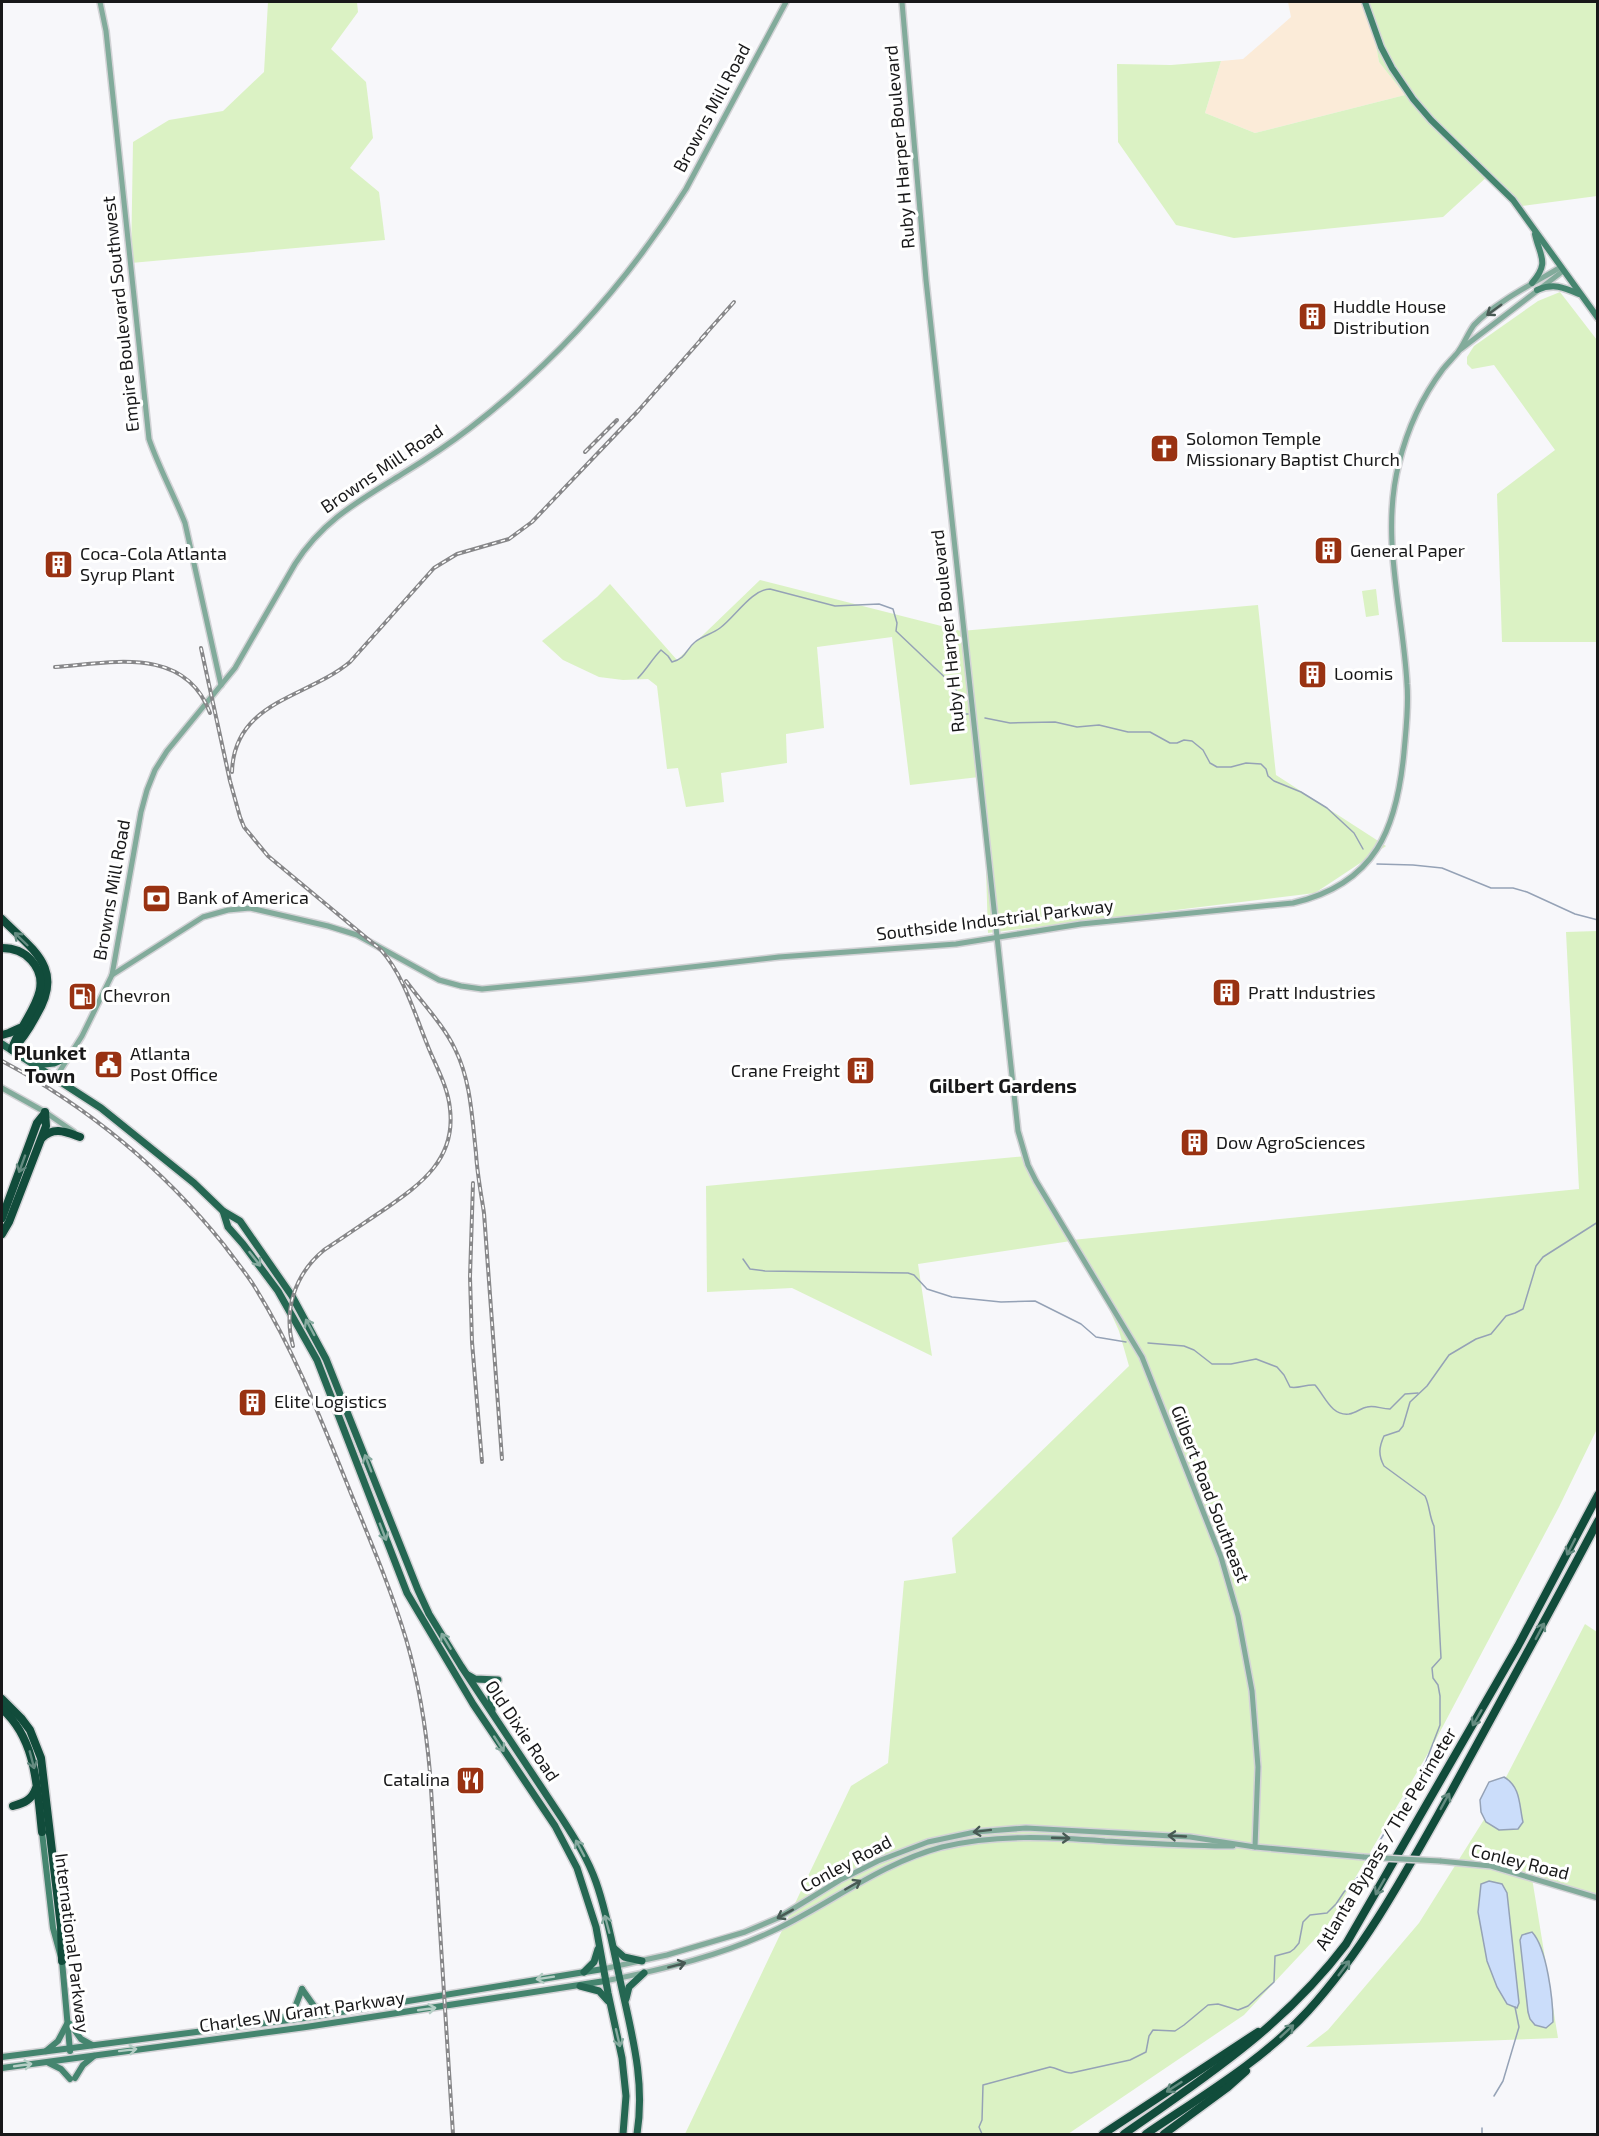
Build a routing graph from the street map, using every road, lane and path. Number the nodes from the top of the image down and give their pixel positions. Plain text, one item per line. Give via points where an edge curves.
1 (100, 2) edge
2 (786, 2) edge
3 (902, 2) edge
4 (1365, 2) edge
5 (1534, 230) junction
6 (1562, 269) junction
7 (1532, 283) junction
8 (1537, 290) junction
9 (1580, 294) junction
10 (1511, 297) junction
11 (1517, 305) junction
12 (1598, 318) edge
13 (1458, 352) junction
14 (221, 685) junction
15 (2, 920) edge
16 (996, 939) junction
17 (2, 948) edge
18 (112, 975) junction
19 (22, 1025) junction
20 (2, 1035) edge
21 (2, 1044) edge
22 (12, 1050) junction
23 (70, 1056) junction
24 (35, 1065) junction
25 (56, 1077) junction
26 (2, 1088) edge
27 (45, 1112) junction
28 (80, 1137) joint
29 (40, 1141) junction
30 (224, 1211) junction
31 (2, 1218) edge
32 (2, 1234) edge
33 (1073, 1244) joint
34 (1598, 1495) edge
35 (1598, 1521) edge
36 (466, 1674) junction
37 (2, 1699) edge
38 (2, 1709) edge
39 (492, 1713) junction
40 (37, 1785) junction
41 (13, 1806) dead end
42 (42, 1832) joint
43 (1255, 1847) junction
44 (1598, 1898) edge
45 (599, 1944) junction
46 (613, 1946) junction
47 (62, 1961) junction
48 (642, 1961) junction
49 (618, 1966) junction
50 (603, 1968) junction
51 (584, 1972) junction
52 (644, 1973) junction
53 (620, 1978) junction
54 (605, 1981) junction
55 (580, 1986) junction
56 (625, 2005) junction
57 (610, 2006) junction
58 (328, 2014) junction
59 (68, 2021) junction
60 (274, 2022) junction
61 (1276, 2022) junction
62 (94, 2046) junction
63 (70, 2049) junction
64 (1267, 2049) junction
65 (45, 2052) junction
66 (95, 2055) junction
67 (2, 2057) edge
68 (70, 2059) junction
69 (45, 2062) junction
70 (2, 2068) edge
71 (622, 2134) edge
72 (637, 2134) edge
73 (1103, 2134) edge
74 (1124, 2134) edge
75 (1146, 2134) edge
76 (1164, 2134) edge

1 - 14 street, Empire Boulevard Southwest via 149,439 185,524
2 - 14 street, Browns Mill Road via 703,161 668,219 622,281 562,348 498,406 324,526 304,550
3 - 16 street, Ruby H Harper Boulevard via 926,280
4 - 5 main road via 1381,47 1413,99 1512,200
5 - 6 main road
5 - 7 main road via 1543,259 1541,272
6 - 7 street, Southside Industrial Parkway
6 - 8 street, Southside Industrial Parkway
6 - 9 main road
7 - 10 street, Southside Industrial Parkway
8 - 9 main road via 1559,286
8 - 11 street, Southside Industrial Parkway
9 - 12 main road
10 - 11 street
10 -> 13 street, Southside Industrial Parkway via 1474,325
11 - 13 street, Southside Industrial Parkway
13 - 16 street, Southside Industrial Parkway via 1415,416 1394,486 1390,532 1407,712 1400,788 1393,817 1369,859 1337,886 1300,901 1081,924
14 - 18 street, Browns Mill Road via 167,751 147,790
22 -> 15 highway via 43,1005 49,982 41,959
16 - 18 street, Southside Industrial Parkway via 482,988 439,980 357,935 262,910 238,909 203,918
16 - 33 street, Ruby H Harper Boulevard via 1022,1147 1036,1181
17 - 19 highway via 27,956 40,976 39,995
18 - 23 street, Browns Mill Road
19 - 20 highway
19 - 22 highway
21 - 22 main road, Old Dixie Road
22 - 24 main road, Old Dixie Road
23 - 24 main road
23 - 25 street, Browns Mill Road
24 - 25 main road, Old Dixie Road
25 - 30 main road, Old Dixie Road via 124,1125
26 - 27 street
27 - 28 street
27 - 29 highway via 46,1126
27 -> 31 highway via 37,1123
28 - 29 highway via 56,1131
29 - 32 highway
36 -> 30 main road, Old Dixie Road via 423,1601 326,1359 308,1324 240,1221
30 -> 45 main road, Old Dixie Road via 228,1227 278,1291 317,1360 407,1593 473,1704 566,1846 583,1883
33 - 43 street, Gilbert Road Southeast via 1142,1357 1227,1577 1245,1644 1255,1718
34 -> 61 highway, Atlanta Bypass / The Perimeter via 1518,1646 1360,1921 1333,1961
64 -> 35 highway, Atlanta Bypass / The Perimeter via 1326,1990 1373,1926 1522,1665
36 - 39 main road, Old Dixie Road
36 - 39 main road via 476,1679 498,1680 490,1700
37 - 47 highway via 30,1730 41,1758
38 -> 40 highway via 28,1745
46 -> 39 main road, Old Dixie Road via 596,1881 585,1857
40 - 41 highway via 32,1796
40 - 42 highway
42 - 47 main road, International Parkway via 53,1928
43 - 44 street, Conley Road, bridge via 1491,1866
43 -> 48 street, Conley Road via 1190,1837 1026,1828 959,1834 913,1846 878,1861 762,1925
52 -> 43 street, Conley Road via 747,1942 891,1866 960,1843 1048,1838
45 - 50 main road, Old Dixie Road
45 - 51 main road via 594,1962
46 - 48 main road via 624,1957
46 - 49 main road, Old Dixie Road
47 - 59 main road, International Parkway
48 - 49 street, Conley Road
49 - 50 street, Conley Road
49 - 53 main road, Old Dixie Road
50 - 51 main road, Charles W Grant Parkway
50 - 54 main road, Old Dixie Road
51 -> 58 main road, Charles W Grant Parkway
52 - 53 street, Conley Road
52 - 56 main road via 629,1987
53 - 54 street, Conley Road
53 - 56 main road, Old Dixie Road
54 - 55 main road, Charles W Grant Parkway
54 - 57 main road, Old Dixie Road
55 - 57 main road via 599,1991
66 -> 55 main road, Charles W Grant Parkway
56 - 72 main road, Old Dixie Road via 640,2079
57 -> 71 main road, Old Dixie Road via 625,2079
58 - 60 main road, Charles W Grant Parkway
58 - 60 main road via 314,2006 302,1989 294,2010
59 - 62 main road via 81,2039
59 - 63 main road, International Parkway
59 - 65 main road via 58,2041
60 - 62 main road, Charles W Grant Parkway
61 -> 73 highway
61 - 74 highway, Atlanta Bypass / The Perimeter via 1229,2061
62 - 63 main road, Charles W Grant Parkway
63 - 65 main road, Charles W Grant Parkway
63 - 68 main road, International Parkway
64 - 75 highway, Atlanta Bypass / The Perimeter
64 - 76 highway via 1228,2087
65 - 67 main road, Charles W Grant Parkway
66 - 68 main road, Charles W Grant Parkway
66 - 69 main road via 72,2078
68 - 69 main road, Charles W Grant Parkway
70 -> 69 main road, Charles W Grant Parkway

